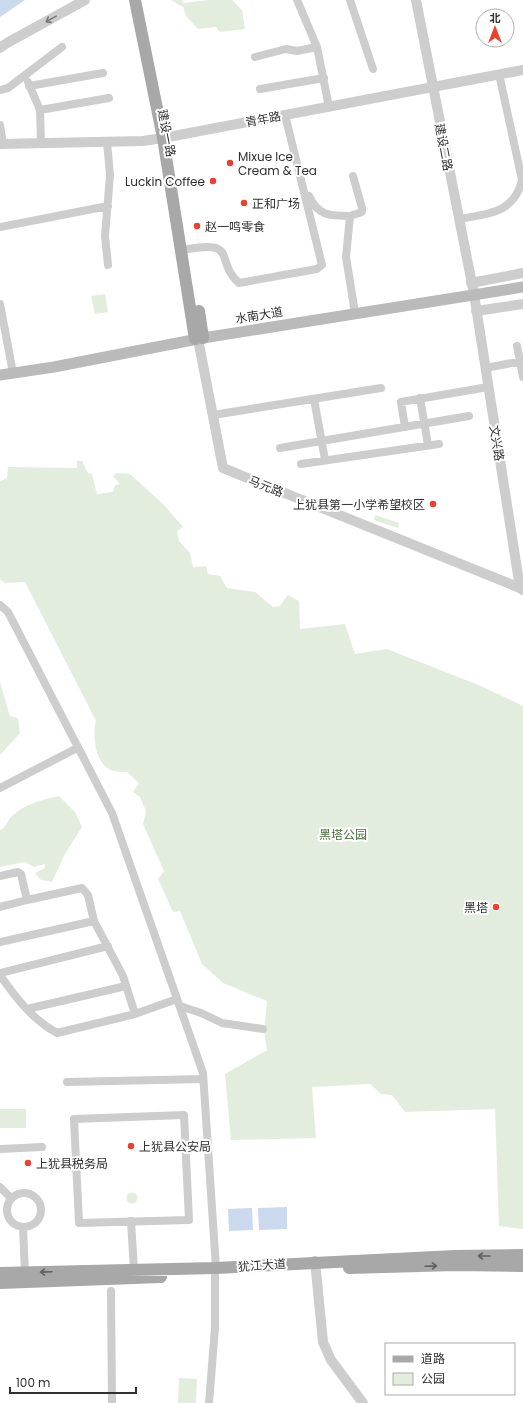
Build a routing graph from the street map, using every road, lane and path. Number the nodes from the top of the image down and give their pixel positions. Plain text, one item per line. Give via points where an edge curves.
1 (85, 0) edge
2 (136, 0) edge
3 (142, 0) edge
4 (298, 0) edge
5 (350, 0) edge
6 (416, 0) edge
7 (62, 47) dead end
8 (317, 47) junction
9 (0, 48) edge
10 (255, 57) dead end
11 (373, 69) dead end
12 (523, 70) edge
13 (103, 73) dead end
14 (499, 74) junction
15 (25, 76) junction
16 (324, 78) junction
17 (30, 86) junction
18 (433, 87) junction
19 (260, 89) dead end
20 (0, 90) edge
21 (109, 98) dead end
22 (329, 106) junction
23 (40, 110) junction
24 (285, 115) junction
25 (0, 125) edge
26 (166, 138) junction
27 (107, 142) junction
28 (41, 143) junction
29 (2, 144) edge
30 (298, 165) junction
31 (353, 176) dead end
32 (108, 206) junction
33 (350, 216) junction
34 (459, 220) junction
35 (0, 228) edge
36 (188, 249) junction
37 (108, 265) dead end
38 (523, 273) edge
39 (471, 283) junction
40 (523, 286) edge
41 (474, 294) junction
42 (0, 304) edge
43 (523, 304) edge
44 (476, 311) junction
45 (355, 313) junction
46 (199, 339) junction
47 (517, 346) dead end
48 (522, 362) edge
49 (485, 368) junction
50 (13, 372) junction
51 (0, 375) edge
52 (523, 377) edge
53 (488, 387) junction
54 (381, 388) dead end
55 (420, 398) junction
56 (314, 399) junction
57 (213, 415) junction
58 (469, 416) dead end
59 (424, 424) junction
60 (405, 427) junction
61 (321, 441) junction
62 (439, 444) dead end
63 (428, 445) junction
64 (280, 448) dead end
65 (325, 460) junction
66 (301, 464) dead end
67 (522, 589) edge
68 (0, 605) edge
69 (77, 748) junction
70 (0, 788) edge
71 (0, 876) edge
72 (27, 900) junction
73 (0, 907) edge
74 (94, 921) junction
75 (0, 942) edge
76 (108, 946) junction
77 (0, 974) edge
78 (126, 986) junction
79 (179, 1002) junction
80 (27, 1009) junction
81 (135, 1014) junction
82 (263, 1029) dead end
83 (203, 1078) junction
84 (66, 1082) dead end
85 (42, 1147) dead end
86 (0, 1149) edge
87 (0, 1187) edge
88 (11, 1198) junction
89 (132, 1221) junction
90 (23, 1227) junction
91 (523, 1255) edge
92 (316, 1265) junction
93 (523, 1266) edge
94 (134, 1270) junction
95 (216, 1272) junction
96 (25, 1273) junction
97 (0, 1274) edge
98 (0, 1283) edge
99 (111, 1291) dead end
100 (112, 1403) edge
101 (209, 1403) edge
102 (363, 1403) edge

1 -> 9 street
2 - 26 main road
3 - 26 main road, 建设一路
4 - 8 street
5 - 11 street
6 - 18 street, 建设二路
7 - 15 street
8 - 10 street via 297,51 286,49
8 - 16 street
12 - 14 street, 青年路
13 - 17 street
14 - 18 street, 青年路
14 - 34 street via 522,180 520,190 511,202 496,213
15 - 17 street
15 - 20 street via 8,88
16 - 19 street
16 - 22 street
17 - 23 street
18 - 22 street, 青年路
18 - 34 street, 建设二路
21 - 23 street
22 - 24 street, 青年路
23 - 28 street
24 - 26 street, 青年路
24 - 30 street
25 - 29 street
26 - 27 street, 青年路
26 - 36 main road, 建设一路
26 - 46 main road
27 - 28 street, 青年路
27 - 32 street via 110,175
28 - 29 street, 青年路
30 - 33 street via 310,198 319,211 330,216
30 - 36 street via 322,265 317,269 239,283 230,274 225,255 220,248 210,246
31 - 33 street via 362,212
32 - 35 street
32 - 37 street via 105,236
33 - 45 street via 346,257
34 - 39 street, 建设二路
36 - 46 main road, 建设一路
38 - 39 street
39 - 41 street, 建设二路
40 - 41 main road, 水南大道
41 - 44 street, 文兴路
41 - 45 main road, 水南大道
42 - 50 street
43 - 44 street
44 - 49 street, 文兴路
45 - 46 main road, 水南大道
46 - 50 main road, 水南大道 via 54,367
46 - 57 street, 马元路
47 - 48 street
48 - 49 street
48 - 52 street
49 - 53 street, 文兴路
50 - 51 main road, 水南大道
53 - 55 street
53 - 67 street, 文兴路
54 - 56 street
55 - 59 street
55 - 60 street via 400,402
56 - 57 street
56 - 61 street
57 - 67 street, 马元路 via 223,468
58 - 59 street
59 - 60 street
59 - 63 street
60 - 61 street
61 - 64 street
61 - 65 street
62 - 63 street
63 - 65 street
65 - 66 street
68 - 69 street via 8,612
69 - 70 street
69 - 79 street via 112,813
71 - 72 street via 18,872 21,874
72 - 73 street
72 - 74 street via 82,888 88,895
74 - 75 street
74 - 76 street
76 - 77 street
76 - 78 street
77 - 80 street
78 - 80 street
78 - 81 street
79 - 81 street
79 - 82 street via 222,1023
79 - 83 street
80 - 81 street via 46,1027 57,1033
83 - 84 street
83 - 95 street
85 - 86 street
87 - 88 street
88 - 90 street via 7,1206 7,1215 12,1223
88 - 90 street via 19,1193 28,1193 37,1199 40,1205 39,1219 31,1226
89 - 89 street via 78,1222 74,1119 184,1115 189,1220
89 - 94 street
90 - 96 street
91 -> 92 main road, 犹江大道 via 455,1256
92 -> 93 main road, 犹江大道
92 - 95 main road, 犹江大道
92 - 102 street via 323,1342 331,1360
94 - 95 main road, 犹江大道
94 -> 96 main road, 犹江大道
95 - 98 main road, 犹江大道
95 - 101 street
96 - 97 main road, 犹江大道
99 - 100 street

